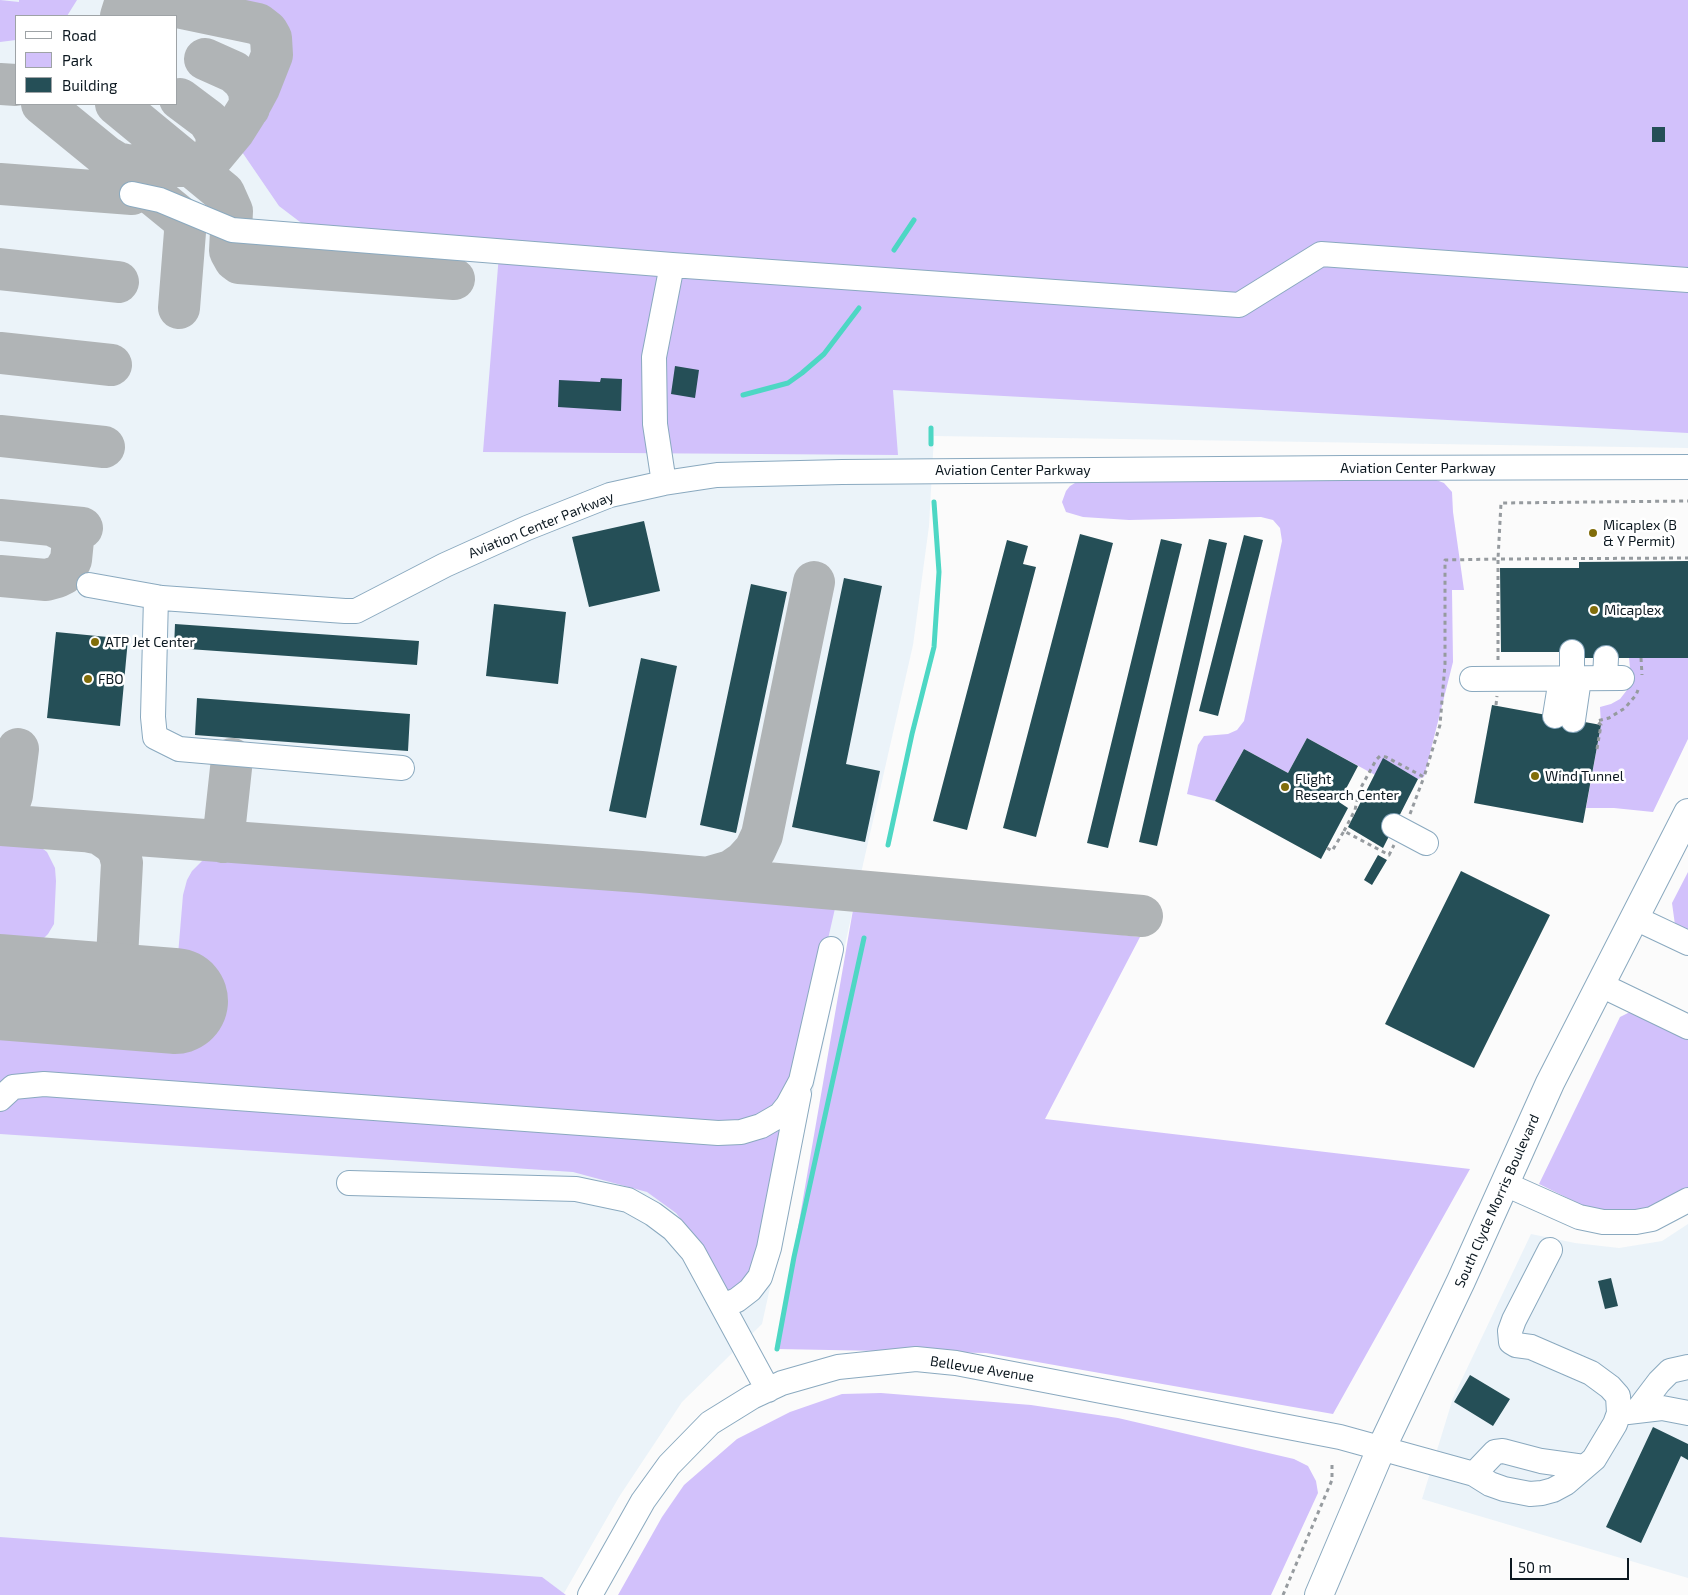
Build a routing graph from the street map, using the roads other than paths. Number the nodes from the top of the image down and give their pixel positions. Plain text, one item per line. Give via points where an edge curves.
1 (132, 194) dead end
2 (672, 264) junction
3 (1688, 280) edge
4 (1688, 467) edge
5 (664, 483) junction
6 (89, 585) dead end
7 (156, 597) junction
8 (1472, 679) dead end
9 (1564, 718) dead end
10 (402, 768) dead end
11 (1688, 813) edge
12 (1399, 829) road end
13 (1426, 843) dead end
14 (1635, 918) junction
15 (1688, 943) edge
16 (831, 949) dead end
17 (1601, 985) junction
18 (1688, 1027) edge
19 (801, 1081) junction
20 (0, 1099) edge
21 (349, 1183) dead end
22 (1505, 1184) junction
23 (1688, 1200) edge
24 (1550, 1250) dead end
25 (723, 1306) junction
26 (1688, 1367) edge
27 (768, 1390) junction
28 (1628, 1412) junction
29 (1688, 1413) edge
30 (1381, 1449) junction
31 (1584, 1467) junction
32 (1474, 1474) junction
33 (590, 1595) edge
34 (1320, 1595) edge

1 - 2 street via 160,200 232,230
2 - 3 street via 1239,305 1321,254
2 - 5 street via 654,357 655,424
4 - 5 street, Aviation Center Parkway via 842,472 717,475
5 - 7 street, Aviation Center Parkway via 610,495 527,528 445,565 356,611
6 - 7 street, Aviation Center Parkway
7 - 10 street via 155,737 180,749
8 - 9 street via 1604,671
11 - 14 main road, South Clyde Morris Boulevard
12 - 13 street
14 - 15 street
14 - 17 main road, South Clyde Morris Boulevard
16 - 19 street
17 - 18 street
17 - 22 main road, South Clyde Morris Boulevard via 1550,1083
19 - 20 street via 780,1115 761,1126 740,1132 718,1133 44,1084 13,1087
19 - 25 street via 769,1248 760,1277 750,1290
21 - 25 street via 576,1189 628,1200 666,1224 693,1252
22 - 23 street via 1579,1217 1603,1222 1652,1219
22 - 30 main road, South Clyde Morris Boulevard
24 - 28 street via 1514,1320 1511,1342 1531,1347 1591,1373 1610,1387
25 - 27 street
26 - 28 street, Bellevue Avenue via 1670,1371
27 - 30 street, Bellevue Avenue via 838,1367 916,1359 956,1363 1340,1437
27 - 33 street, Bellevue Avenue via 710,1424 669,1465 643,1501
28 - 29 street via 1662,1408
28 - 31 street, Bellevue Avenue via 1615,1424 1594,1459
30 - 32 street, Bellevue Avenue
30 - 34 main road, South Clyde Morris Boulevard
31 - 32 street via 1503,1451 1495,1452
31 - 32 street, Bellevue Avenue via 1566,1483 1542,1494 1490,1484

